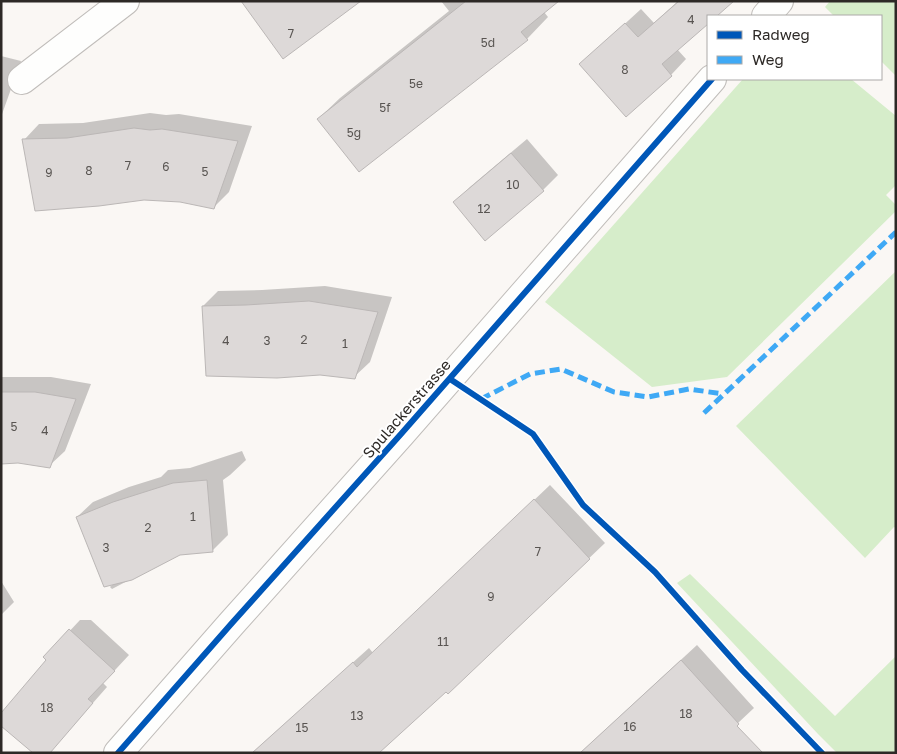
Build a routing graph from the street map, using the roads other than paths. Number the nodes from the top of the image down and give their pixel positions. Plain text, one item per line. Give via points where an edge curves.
1 (125, 1) edge
2 (779, 1) edge
3 (767, 15) edge
4 (22, 80) dead end
5 (711, 80) edge
6 (118, 753) edge

1 - 4 street
2 - 3 street
5 - 6 street, Spulackerstrasse via 408,428

